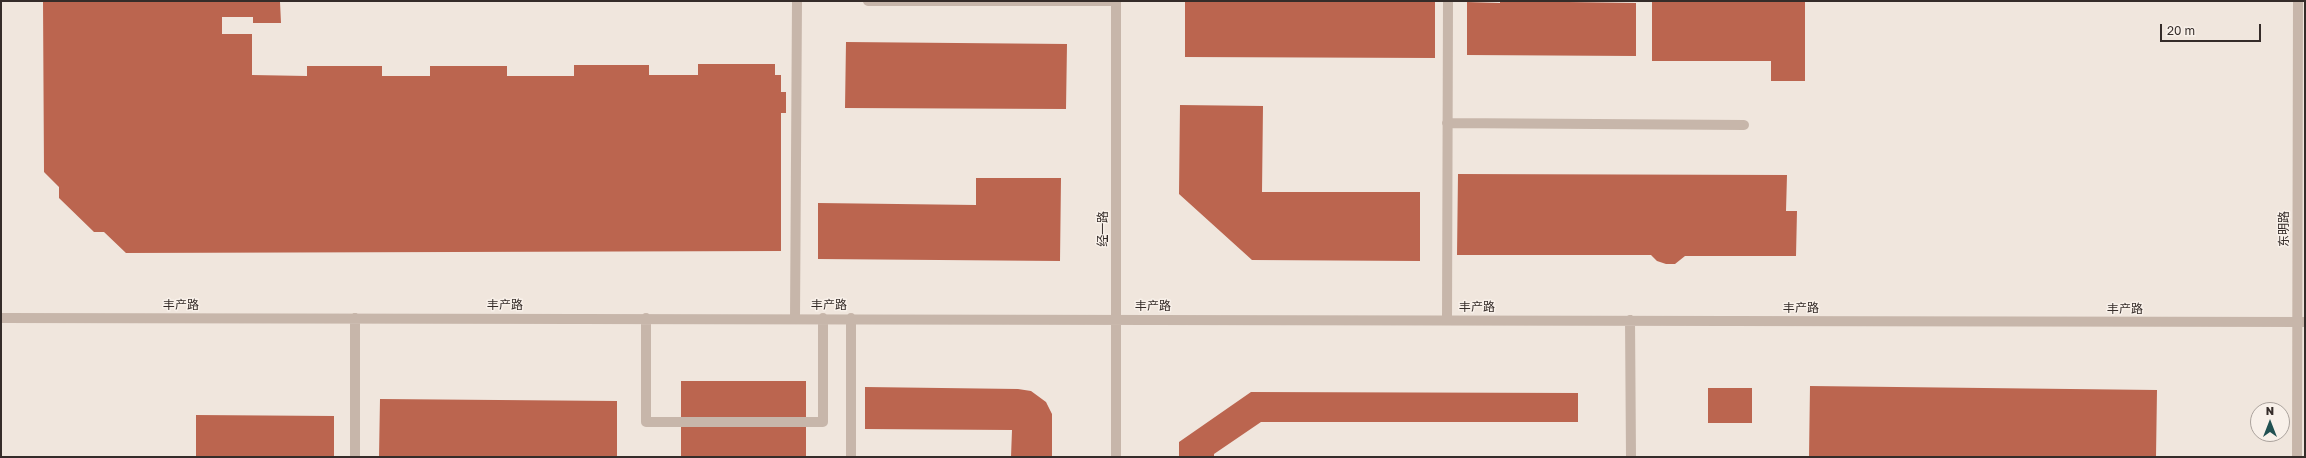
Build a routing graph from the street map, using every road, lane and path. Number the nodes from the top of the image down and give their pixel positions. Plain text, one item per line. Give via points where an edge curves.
1 (797, 1) edge
2 (868, 1) edge
3 (1116, 1) edge
4 (1448, 1) edge
5 (2298, 1) edge
6 (1448, 123) junction
7 (1744, 124) dead end
8 (1, 318) edge
9 (355, 318) junction
10 (646, 318) junction
11 (795, 318) junction
12 (823, 318) junction
13 (851, 318) junction
14 (1116, 319) junction
15 (1447, 320) junction
16 (1630, 320) junction
17 (2301, 322) edge
18 (355, 457) edge
19 (851, 457) edge
20 (1116, 457) edge
21 (1631, 457) edge
22 (2297, 457) edge

1 - 11 street
2 - 3 street
3 - 14 street, 经一路
4 - 6 street
5 - 17 street, 东明路
6 - 7 street
6 - 15 street
8 - 9 street, 丰产路
9 - 10 street, 丰产路
9 - 18 street
10 - 11 street, 丰产路
10 - 12 street via 646,422 823,422
11 - 12 street, 丰产路
12 - 13 street, 丰产路
13 - 14 street, 丰产路
13 - 19 street
14 - 15 street, 丰产路
14 - 20 street, 经一路
15 - 16 street, 丰产路
16 - 17 street, 丰产路
16 - 21 street
17 - 22 street, 东明路

